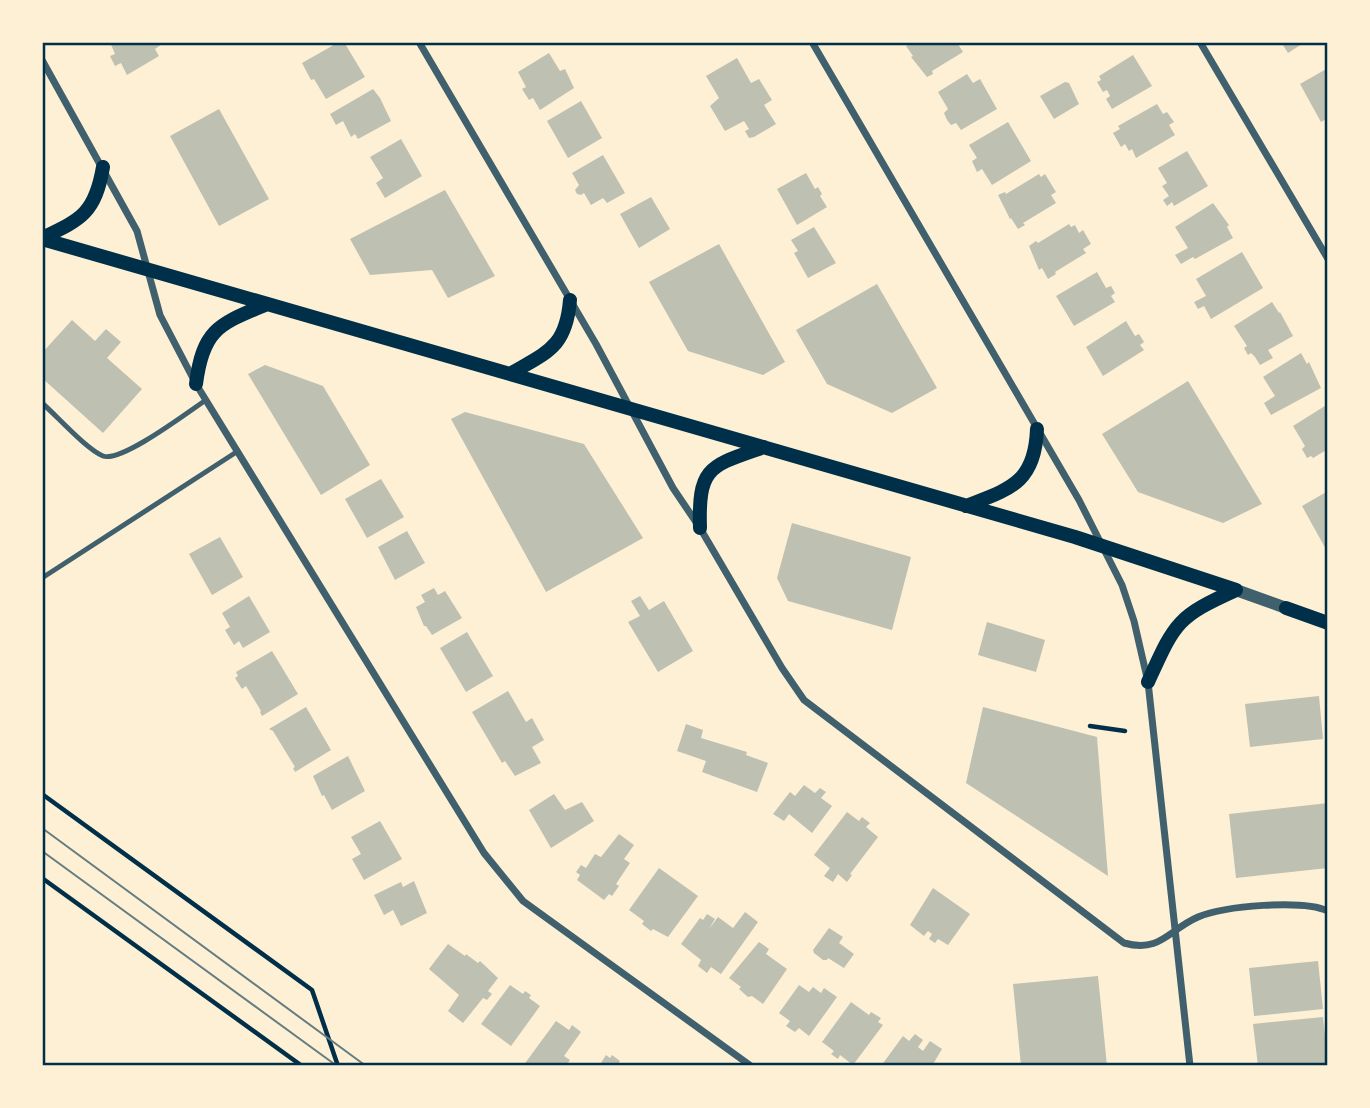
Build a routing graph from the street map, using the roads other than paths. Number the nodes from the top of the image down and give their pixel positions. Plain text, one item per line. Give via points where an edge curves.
1 (419, 42) edge
2 (812, 42) edge
3 (1200, 42) edge
4 (42, 60) edge
5 (103, 167) junction
6 (42, 238) edge
7 (1328, 259) edge
8 (147, 269) junction
9 (570, 300) junction
10 (267, 304) junction
11 (510, 374) junction
12 (196, 384) junction
13 (206, 401) junction
14 (42, 403) edge
15 (631, 409) junction
16 (1037, 429) junction
17 (764, 447) junction
18 (238, 451) junction
19 (966, 506) junction
20 (700, 528) junction
21 (1103, 546) junction
22 (42, 578) edge
23 (1236, 590) junction
24 (1286, 608) joint
25 (1328, 623) edge
26 (1148, 682) junction
27 (1328, 911) edge
28 (1176, 930) junction
29 (751, 1066) edge
30 (1190, 1066) edge

1 - 9 street
2 - 16 street
3 - 7 street
4 - 5 street
5 - 6 main road via 90,207 72,223
5 - 8 street via 137,230
6 - 8 main road
8 - 10 main road
8 - 12 street via 160,314
9 - 11 main road via 567,326 557,343
9 - 15 street
10 - 11 main road
10 - 12 main road via 230,320 209,337
11 - 15 main road
12 - 13 street
13 - 14 lane via 113,457 91,448
13 - 18 street
15 - 17 main road
15 - 20 street
16 - 19 main road via 1033,457 1019,480
16 - 21 street
17 - 19 main road
17 - 20 main road via 726,460 707,475 699,499
18 - 22 lane
18 - 29 street via 484,853 523,901
19 - 21 main road
20 - 28 street via 804,699 1124,943 1150,946
21 - 23 main road
21 - 26 street via 1129,603
23 - 24 street
23 - 26 main road via 1198,607 1181,621
24 - 25 main road
26 - 28 street
27 - 28 street via 1293,905 1219,910
28 - 30 street

